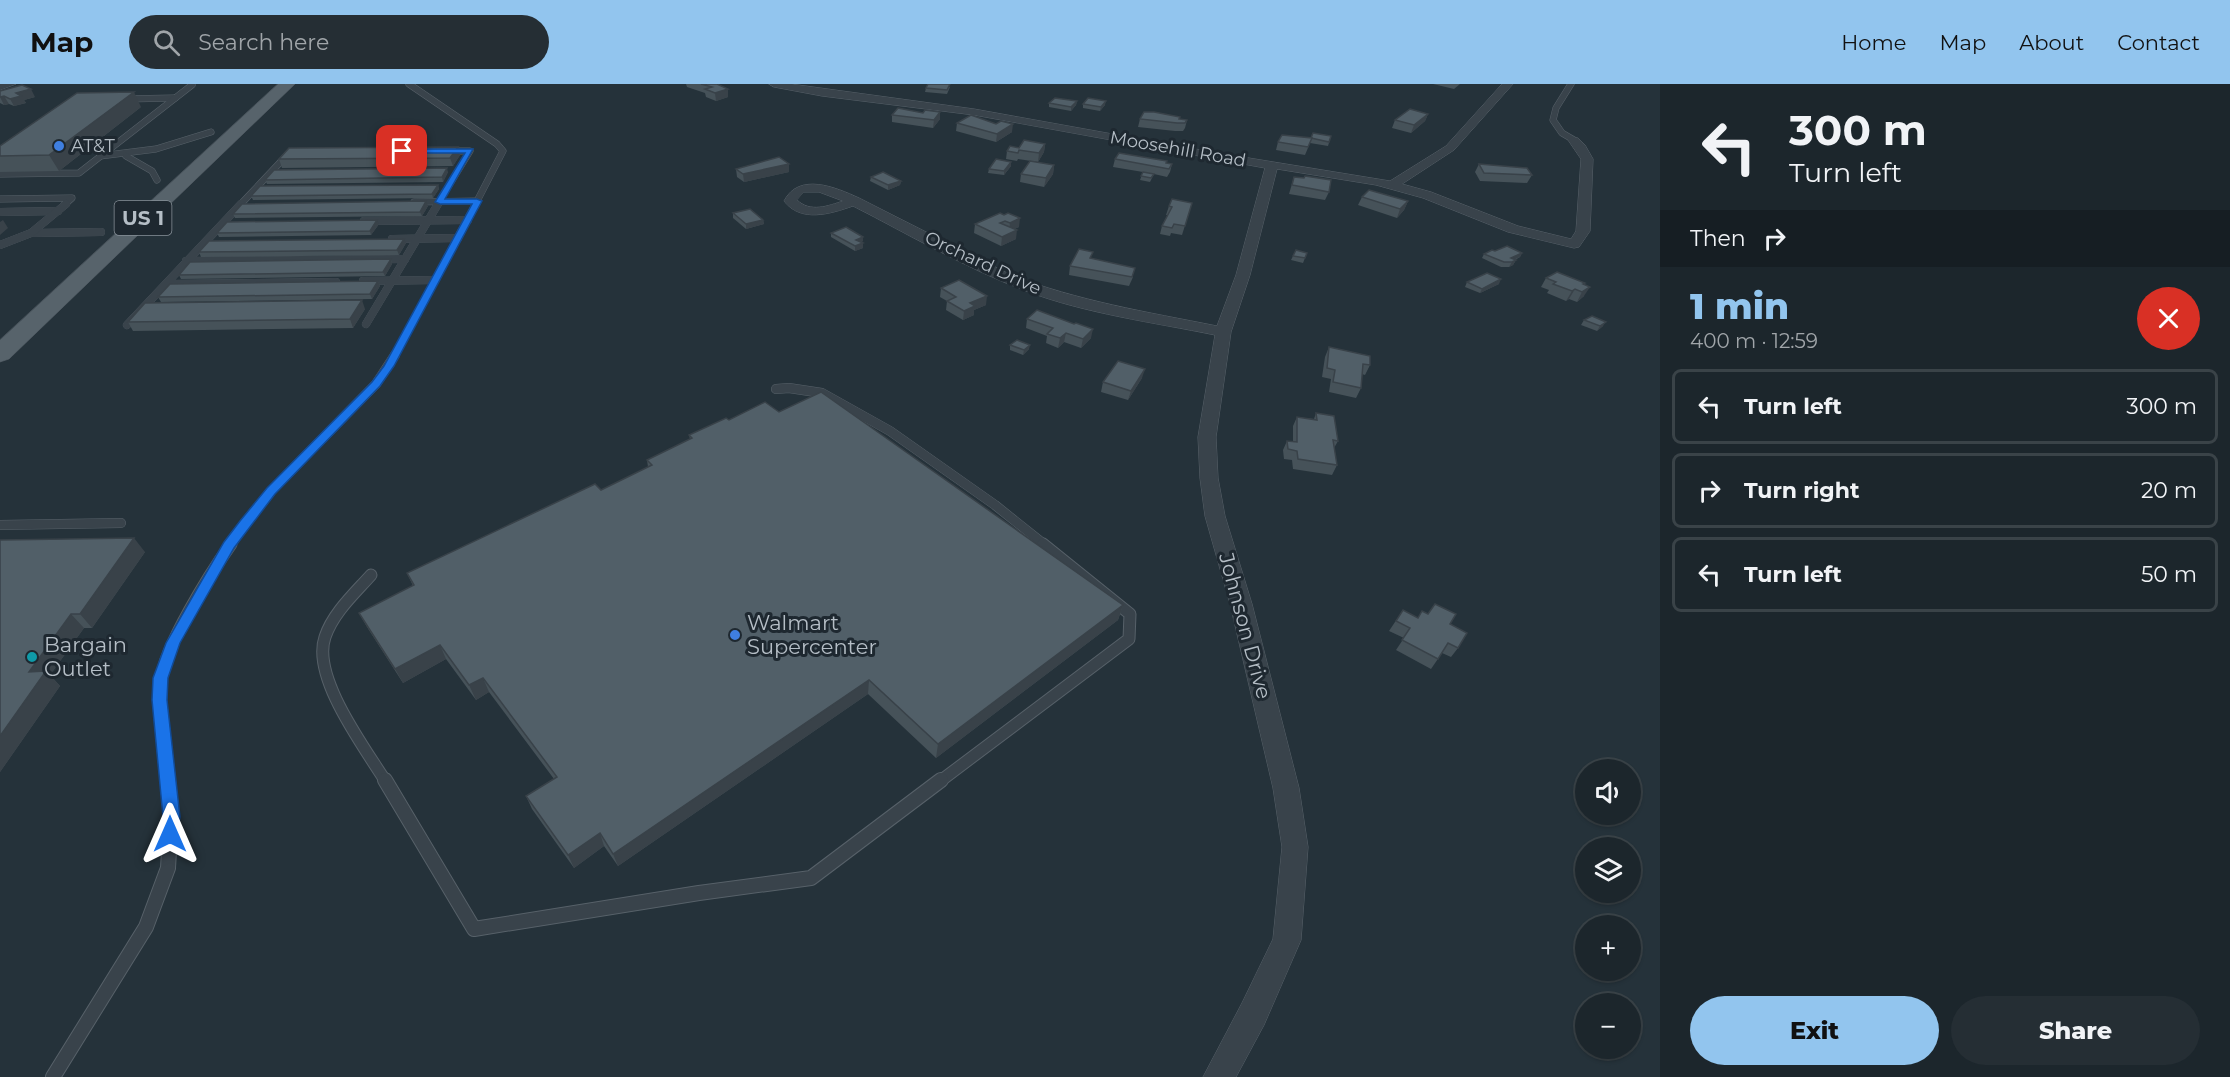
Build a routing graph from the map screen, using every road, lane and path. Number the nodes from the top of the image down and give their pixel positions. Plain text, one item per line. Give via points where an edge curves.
1 (11, 84) edge
2 (265, 84) edge
3 (287, 84) edge
4 (409, 84) edge
5 (774, 84) edge
6 (1508, 84) edge
7 (1571, 84) edge
8 (192, 85) edge
9 (797, 86) edge
10 (0, 87) edge
11 (175, 98) junction
12 (116, 99) edge
13 (211, 132) junction
14 (1574, 140) joint
15 (436, 151) edge
16 (299, 152) edge
17 (100, 156) junction
18 (126, 156) junction
19 (1272, 165) junction
20 (447, 169) edge
21 (459, 169) junction
22 (270, 171) junction
23 (282, 171) edge
24 (0, 174) edge
25 (157, 180) junction
26 (449, 185) junction
27 (1392, 185) junction
28 (438, 186) edge
29 (267, 187) edge
30 (255, 188) junction
31 (0, 199) edge
32 (477, 201) junction
33 (854, 201) dead end
34 (404, 202) edge
35 (440, 202) junction
36 (240, 204) junction
37 (252, 204) edge
38 (58, 211) junction
39 (0, 212) edge
40 (429, 220) junction
41 (468, 220) junction
42 (360, 221) edge
43 (223, 222) junction
44 (234, 222) edge
45 (101, 231) junction
46 (34, 233) junction
47 (458, 238) junction
48 (388, 239) edge
49 (417, 239) junction
50 (217, 241) edge
51 (205, 242) junction
52 (0, 245) edge
53 (76, 254) dead end
54 (405, 259) junction
55 (186, 261) junction
56 (435, 280) junction
57 (356, 281) edge
58 (392, 281) junction
59 (344, 282) edge
60 (166, 284) junction
61 (366, 304) dead end
62 (378, 304) junction
63 (144, 307) junction
64 (155, 307) edge
65 (366, 324) dead end
66 (127, 325) edge
67 (1223, 332) junction
68 (0, 354) edge
69 (776, 389) dead end
70 (121, 523) dead end
71 (0, 525) edge
72 (371, 575) dead end
73 (53, 1077) edge
74 (1219, 1077) edge

1 - 10 street
2 - 13 main road, US 1
3 - 68 main road, US 1
4 - 32 lane via 501,148 502,155
5 - 9 street, Moosehill Road
6 - 27 street via 1450,148
7 - 14 lane via 1552,119 1555,128
8 - 11 lane
9 - 19 street, Moosehill Road via 996,116
11 - 12 lane
11 - 17 lane
13 - 18 lane
13 - 25 main road, US 1
14 - 27 street, Moosehill Road via 1587,159 1583,231 1574,244 1514,229
15 - 21 lane via 470,151
16 - 22 lane via 288,153
17 - 18 lane
17 - 24 lane via 79,173
18 - 25 lane via 152,171
19 - 27 street, Moosehill Road
19 - 67 street, Johnson Drive via 1243,275
20 - 21 lane
21 - 26 lane
22 - 23 lane
22 - 30 lane
25 - 45 main road, US 1
26 - 28 lane
26 - 35 lane
29 - 30 lane
30 - 36 lane
31 - 38 lane via 72,198
32 - 35 lane
32 - 41 lane
33 - 67 street, Orchard Drive via 1026,286 1073,301
34 - 35 lane
35 - 40 lane
36 - 37 lane
36 - 43 lane
38 - 39 lane
38 - 46 lane
40 - 41 lane
40 - 42 lane
40 - 49 lane
41 - 47 lane
43 - 44 lane
43 - 51 lane
45 - 46 lane
45 - 53 main road, US 1
46 - 52 lane
47 - 49 lane
47 - 56 lane
48 - 49 lane
49 - 54 lane
50 - 51 lane
51 - 55 lane
54 - 55 lane
54 - 58 lane
55 - 60 lane
56 - 58 lane
56 - 73 lane via 383,375 271,491 245,524 173,643 161,678 160,700 171,817 168,868 146,927
57 - 58 lane
58 - 62 lane
59 - 60 lane
60 - 63 lane
61 - 62 lane
62 - 65 lane
63 - 64 lane
63 - 66 lane
67 - 74 street, Johnson Drive via 1207,437 1209,478 1215,516 1286,788 1295,847 1287,940
69 - 72 lane via 822,393 890,431 995,506 1130,614 1129,639 811,878 474,929 340,706 327,672 322,649 330,625
70 - 71 lane

